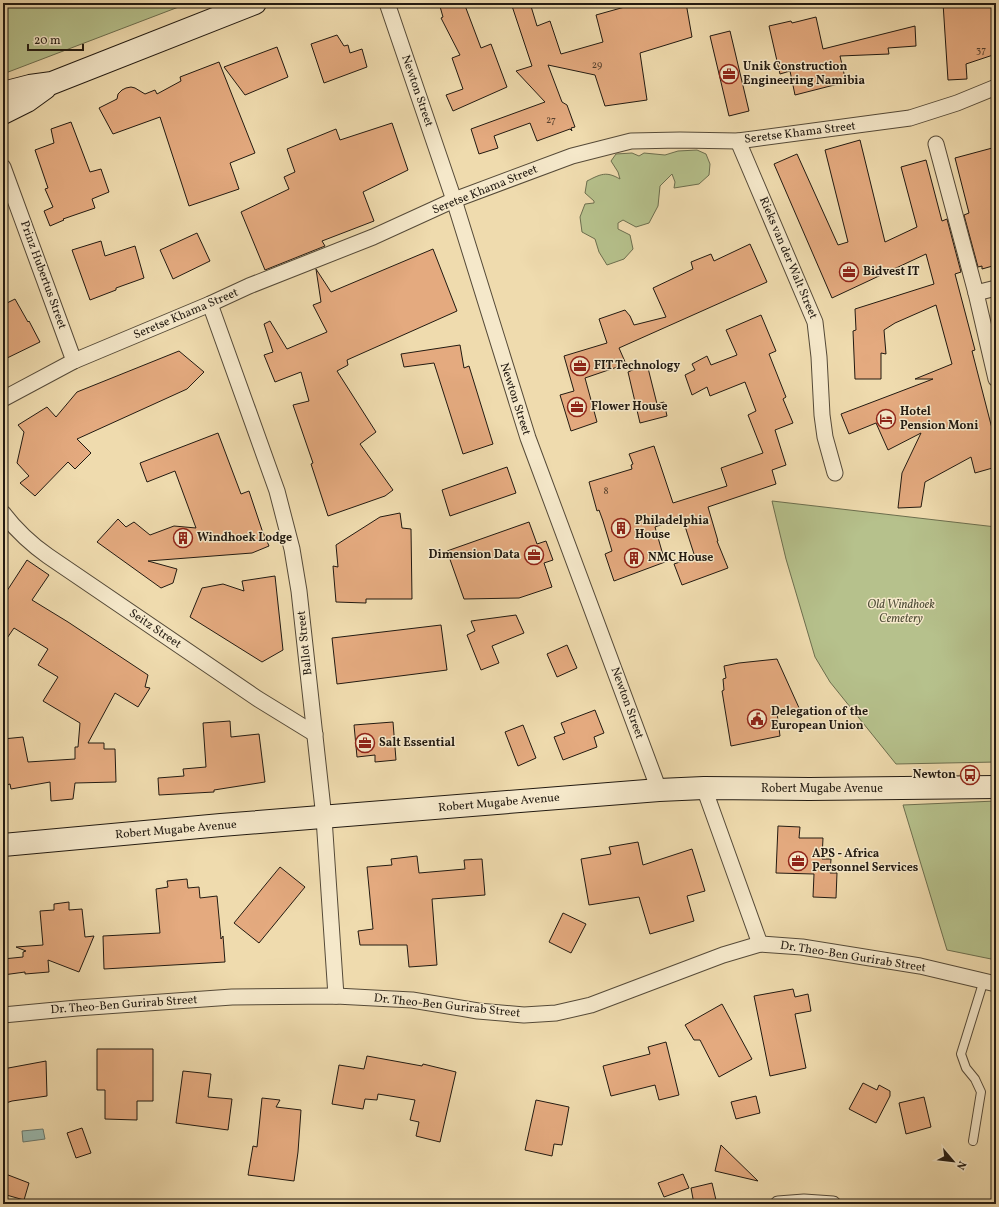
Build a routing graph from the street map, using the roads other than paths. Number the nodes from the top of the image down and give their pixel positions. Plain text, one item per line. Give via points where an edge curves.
1 (255, 3) edge
2 (387, 3) edge
3 (52, 83) junction
4 (996, 87) edge
5 (3, 93) edge
6 (3, 112) edge
7 (738, 141) junction
8 (936, 144) dead end
9 (3, 167) edge
10 (454, 200) junction
11 (996, 288) edge
12 (976, 293) junction
13 (210, 304) junction
14 (74, 361) junction
15 (996, 379) edge
16 (3, 399) edge
17 (835, 473) dead end
18 (3, 513) edge
19 (315, 734) junction
20 (996, 787) edge
21 (704, 788) junction
22 (659, 790) junction
23 (324, 818) junction
24 (3, 845) edge
25 (760, 944) junction
26 (990, 982) edge
27 (336, 996) junction
28 (3, 1015) edge
29 (973, 1141) dead end
30 (778, 1204) edge
31 (833, 1204) edge

1 - 3 main road
2 - 10 street, Newton Street
3 - 5 main road
3 - 6 main road via 28,101
4 - 7 street, Seretse Khama Street via 910,118
7 - 10 street, Seretse Khama Street via 631,141 572,156
7 - 17 street, Rieks van der Walt Street via 815,322 823,427
8 - 12 street
9 - 14 street, Prinz Hubertus Street
10 - 13 street, Seretse Khama Street via 373,237
10 - 22 street, Newton Street via 528,438
11 - 12 street
12 - 15 street
13 - 14 street, Seretse Khama Street
13 - 19 street, Ballot Street via 286,523 299,591
14 - 16 street, Seretse Khama Street
18 - 19 street, Seitz Street via 27,540 48,556 258,699
19 - 23 street, Ballot Street
20 - 21 main road, Robert Mugabe Avenue
21 - 22 main road, Robert Mugabe Avenue
21 - 25 street
22 - 23 main road, Robert Mugabe Avenue
23 - 24 main road, Robert Mugabe Avenue
23 - 27 street, Ballot Street
25 - 26 street, Dr. Theo-Ben Gurirab Street via 802,947 920,966
25 - 27 street, Dr. Theo-Ben Gurirab Street via 723,955 591,1005 556,1013 524,1015 478,1011 412,1000
26 - 29 lane via 961,1054 966,1068 981,1092
27 - 28 street, Dr. Theo-Ben Gurirab Street via 232,997
30 - 31 street

